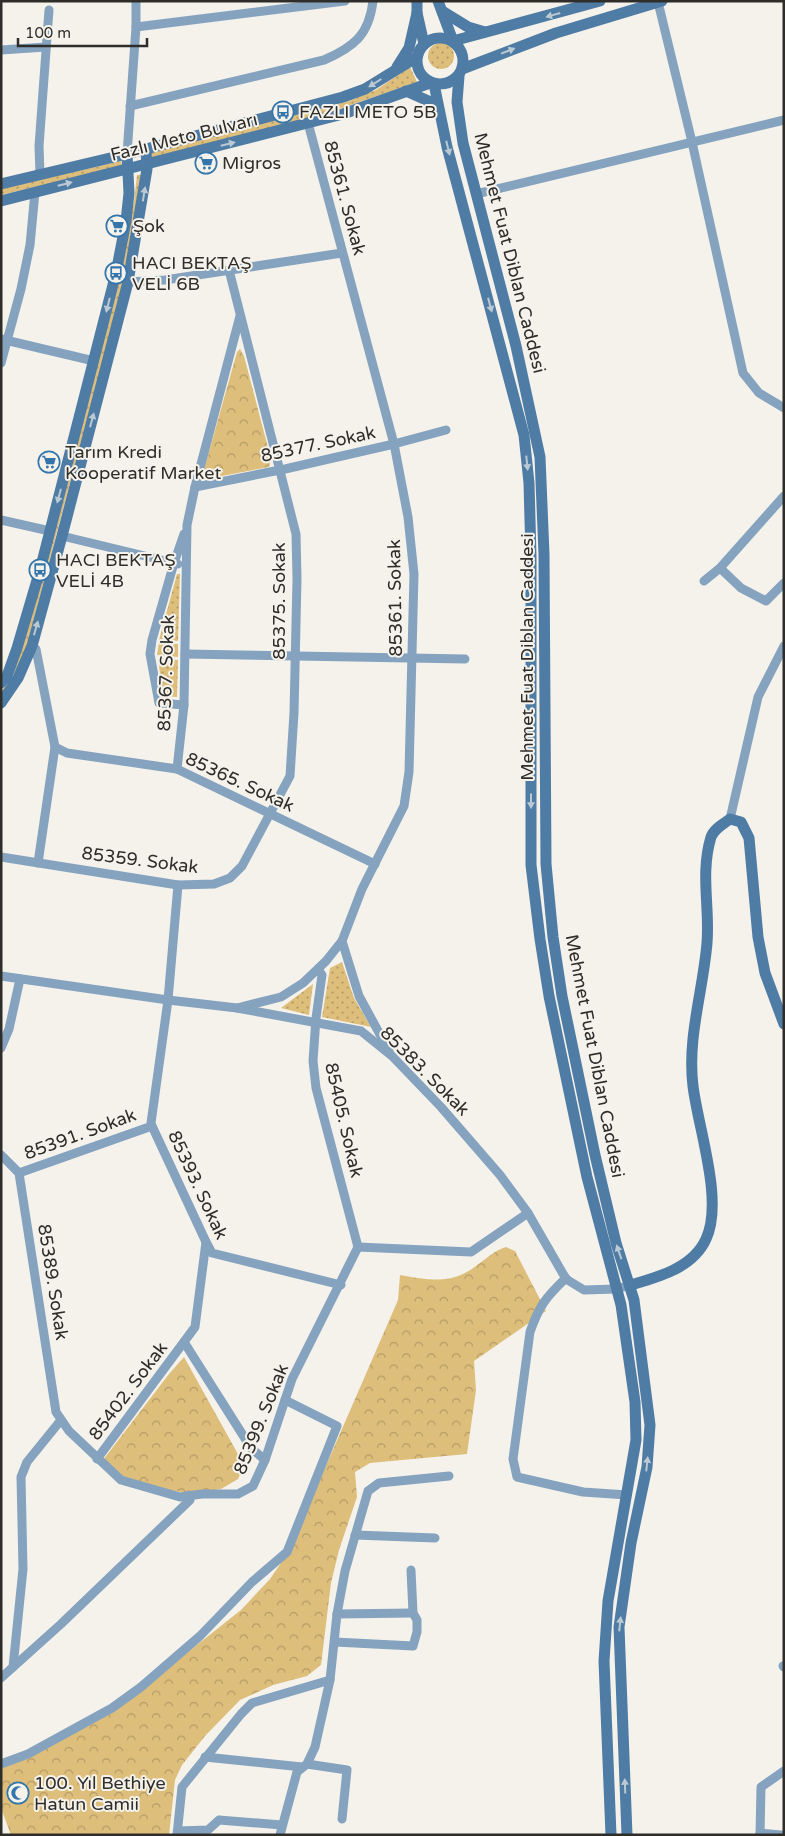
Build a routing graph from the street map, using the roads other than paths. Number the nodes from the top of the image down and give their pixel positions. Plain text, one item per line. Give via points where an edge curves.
1 (136, 1) edge
2 (345, 1) edge
3 (373, 1) edge
4 (600, 1) edge
5 (660, 2) edge
6 (440, 6) edge
7 (417, 7) edge
8 (49, 10) dead end
9 (136, 27) junction
10 (486, 33) junction
11 (453, 41) junction
12 (424, 44) junction
13 (46, 47) junction
14 (1, 50) edge
15 (417, 57) junction
16 (395, 71) junction
17 (461, 72) junction
18 (432, 83) junction
19 (406, 91) junction
20 (130, 106) junction
21 (440, 114) junction
22 (784, 120) edge
23 (308, 123) junction
24 (692, 142) junction
25 (146, 149) junction
26 (128, 154) junction
27 (147, 164) junction
28 (128, 169) junction
29 (40, 174) junction
30 (1, 184) edge
31 (35, 192) junction
32 (476, 194) junction
33 (1, 200) edge
34 (342, 253) junction
35 (229, 270) junction
36 (128, 282) junction
37 (241, 315) junction
38 (4, 339) edge
39 (94, 361) junction
40 (1, 363) edge
41 (784, 408) edge
42 (446, 430) dead end
43 (394, 444) junction
44 (280, 469) junction
45 (195, 487) junction
46 (784, 496) edge
47 (1, 520) edge
48 (188, 525) junction
49 (50, 531) junction
50 (62, 536) junction
51 (174, 563) junction
52 (186, 566) junction
53 (720, 568) junction
54 (704, 581) dead end
55 (784, 583) edge
56 (32, 646) junction
57 (784, 646) edge
58 (185, 654) junction
59 (295, 655) junction
60 (412, 659) junction
61 (465, 659) dead end
62 (1, 683) edge
63 (1, 703) edge
64 (184, 705) junction
65 (55, 747) junction
66 (177, 769) junction
67 (269, 814) junction
68 (730, 819) junction
69 (1, 857) edge
70 (38, 863) junction
71 (375, 864) junction
72 (178, 885) junction
73 (342, 942) junction
74 (318, 969) junction
75 (1, 976) edge
76 (20, 979) junction
77 (168, 1000) junction
78 (237, 1008) junction
79 (316, 1023) junction
80 (784, 1024) edge
81 (1, 1048) edge
82 (392, 1056) junction
83 (152, 1126) junction
84 (1, 1155) edge
85 (19, 1173) junction
86 (528, 1214) junction
87 (206, 1242) junction
88 (358, 1248) junction
89 (566, 1278) junction
90 (341, 1285) junction
91 (630, 1285) junction
92 (616, 1288) junction
93 (184, 1342) junction
94 (285, 1400) junction
95 (61, 1420) junction
96 (97, 1459) junction
97 (265, 1460) junction
98 (449, 1476) dead end
99 (189, 1495) junction
100 (627, 1495) junction
101 (355, 1535) junction
102 (435, 1538) dead end
103 (411, 1570) dead end
104 (412, 1613) junction
105 (337, 1614) junction
106 (335, 1642) junction
107 (13, 1667) junction
108 (1, 1678) edge
109 (330, 1680) junction
110 (205, 1756) junction
111 (1, 1764) edge
112 (304, 1766) junction
113 (784, 1771) edge
114 (342, 1819) dead end
115 (281, 1830) edge
116 (177, 1833) edge
117 (760, 1834) edge
118 (611, 1835) edge
119 (627, 1835) edge
120 (781, 1835) edge

1 - 9 street
2 - 9 street
3 - 20 street via 367,25 357,41 344,52 324,60
4 -> 10 main road
17 -> 5 main road via 556,33
5 - 24 street
6 - 10 main road via 468,27
6 - 11 main road
7 - 12 main road
7 - 16 main road via 409,48
8 - 13 street
9 - 20 street
10 - 11 main road
11 - 12 main road via 438,38
11 - 17 main road via 463,54
12 - 15 main road
13 - 14 street
13 - 29 street via 38,146
15 - 16 main road, Fazlı Meto Bulvarı
15 - 18 main road via 419,72
16 -> 25 main road, Fazlı Meto Bulvarı via 365,89 343,97
17 - 18 main road via 446,84
17 - 32 main road, Mehmet Fuat Diblan Caddesi via 457,102
18 - 19 main road, Fazlı Meto Bulvarı
18 - 21 main road, Mehmet Fuat Diblan Caddesi
19 - 21 main road via 433,103
19 - 23 main road, Fazlı Meto Bulvarı
20 - 26 street
21 -> 92 main road, Mehmet Fuat Diblan Caddesi via 524,435 529,483 532,874 549,996 587,1177
22 - 24 street
27 -> 23 main road, Fazlı Meto Bulvarı
23 - 34 street, 85361. Sokak
24 - 32 street
24 - 41 street via 743,373 759,393
25 - 26 main road, Fazlı Meto Bulvarı
25 - 27 main road
26 - 28 main road
26 - 29 main road, Fazlı Meto Bulvarı
27 - 28 main road, Fazlı Meto Bulvarı
36 -> 27 main road
31 -> 28 main road, Fazlı Meto Bulvarı
28 -> 39 main road via 126,221
29 - 30 main road, Fazlı Meto Bulvarı
31 - 33 main road, Fazlı Meto Bulvarı
31 - 38 street via 30,245 21,289
91 -> 32 main road, Mehmet Fuat Diblan Caddesi via 616,1243 595,1155 553,937 546,864 544,554 540,457 516,346
34 - 35 street
34 - 43 street, 85361. Sokak
35 - 36 street
35 - 37 street, 85375. Sokak
50 -> 36 main road
37 - 44 street, 85375. Sokak
37 - 45 street, 85367. Sokak
38 - 39 street
38 - 40 street
39 -> 49 main road
42 - 43 street, 85377. Sokak
43 - 44 street, 85377. Sokak
43 - 60 street, 85361. Sokak via 408,517 414,574
44 - 45 street, 85377. Sokak
44 - 59 street, 85375. Sokak via 296,534
45 - 48 street, 85367. Sokak
46 - 53 street
47 - 49 street
48 - 51 street
48 - 52 street, 85367. Sokak
49 - 62 main road via 17,648
50 - 51 street
56 -> 50 main road
51 - 52 street
51 - 64 street via 150,654 159,702
52 - 58 street, 85367. Sokak
53 - 54 street
53 - 55 street via 741,588 766,601
56 - 63 main road via 18,678
56 - 65 street via 36,649
57 - 68 street via 758,697
58 - 59 street
58 - 64 street, 85367. Sokak
59 - 60 street
59 - 67 street, 85375. Sokak via 290,776
60 - 61 street
60 - 71 street, 85361. Sokak via 409,772 404,806
64 - 66 street, 85367. Sokak
65 - 66 street, 85365. Sokak via 67,752
65 - 70 street
66 - 67 street, 85365. Sokak
67 - 71 street, 85365. Sokak
67 - 72 street, 85359. Sokak via 242,866 230,878 214,884
68 - 80 main road via 741,822 749,838 758,937 765,973
68 - 91 main road via 712,835 705,869 707,942 691,1058 711,1185 712,1216 706,1239 697,1254 661,1276
69 - 70 street, 85359. Sokak
70 - 72 street, 85359. Sokak
71 - 73 street, 85361. Sokak
72 - 77 street, 85393. Sokak
73 - 74 street, 85361. Sokak
73 - 82 street via 358,996
74 - 78 street, 85361. Sokak via 281,997
74 - 79 street, 85405. Sokak via 322,975
75 - 76 street, 85383. Sokak
76 - 77 street, 85383. Sokak
76 - 81 street via 10,1029
77 - 78 street, 85383. Sokak
77 - 83 street, 85393. Sokak
78 - 79 street, 85383. Sokak
79 - 82 street, 85383. Sokak via 361,1031
79 - 88 street, 85405. Sokak via 313,1061 316,1088
82 - 86 street, 85383. Sokak via 500,1175
83 - 85 street, 85391. Sokak
83 - 87 street, 85393. Sokak
84 - 85 street
85 - 95 street, 85389. Sokak via 56,1412
86 - 88 street via 471,1252
86 - 89 street, 85383. Sokak
87 - 90 street, 85393. Sokak via 212,1252
87 - 93 street, 85402. Sokak via 195,1327
88 - 90 street, 85399. Sokak
89 - 92 street via 584,1290
89 - 100 street via 536,1313 530,1332 512,1460 517,1477 584,1492
90 - 94 street, 85399. Sokak via 292,1379
91 - 92 street
119 -> 91 main road, Mehmet Fuat Diblan Caddesi via 619,1627 631,1543 647,1467 650,1426
92 - 100 main road, Mehmet Fuat Diblan Caddesi via 634,1402 636,1440
93 - 96 street, 85402. Sokak
93 - 97 street via 251,1448
94 - 97 street, 85399. Sokak
94 - 111 street via 337,1426 287,1552 252,1582 200,1636 141,1687 112,1708 28,1754
95 - 96 street, 85399. Sokak
95 - 107 street via 27,1462 21,1477 23,1569
96 - 99 street, 85399. Sokak via 121,1480 180,1496
97 - 99 street, 85399. Sokak via 253,1486 238,1494
98 - 101 street via 379,1483 368,1491
99 - 107 street via 190,1500
100 - 118 main road, Mehmet Fuat Diblan Caddesi via 608,1600 604,1661
101 - 102 street
101 - 105 street
103 - 104 street
104 - 105 street
104 - 106 street via 417,1620 413,1646
105 - 106 street
106 - 109 street
107 - 108 street
109 - 110 street via 252,1703
109 - 112 street via 315,1747
110 - 112 street
110 - 116 street via 182,1787
112 - 114 street via 347,1770
112 - 115 street via 297,1772
113 - 117 street via 761,1787
115 - 116 street via 219,1820 208,1830
117 - 120 street

